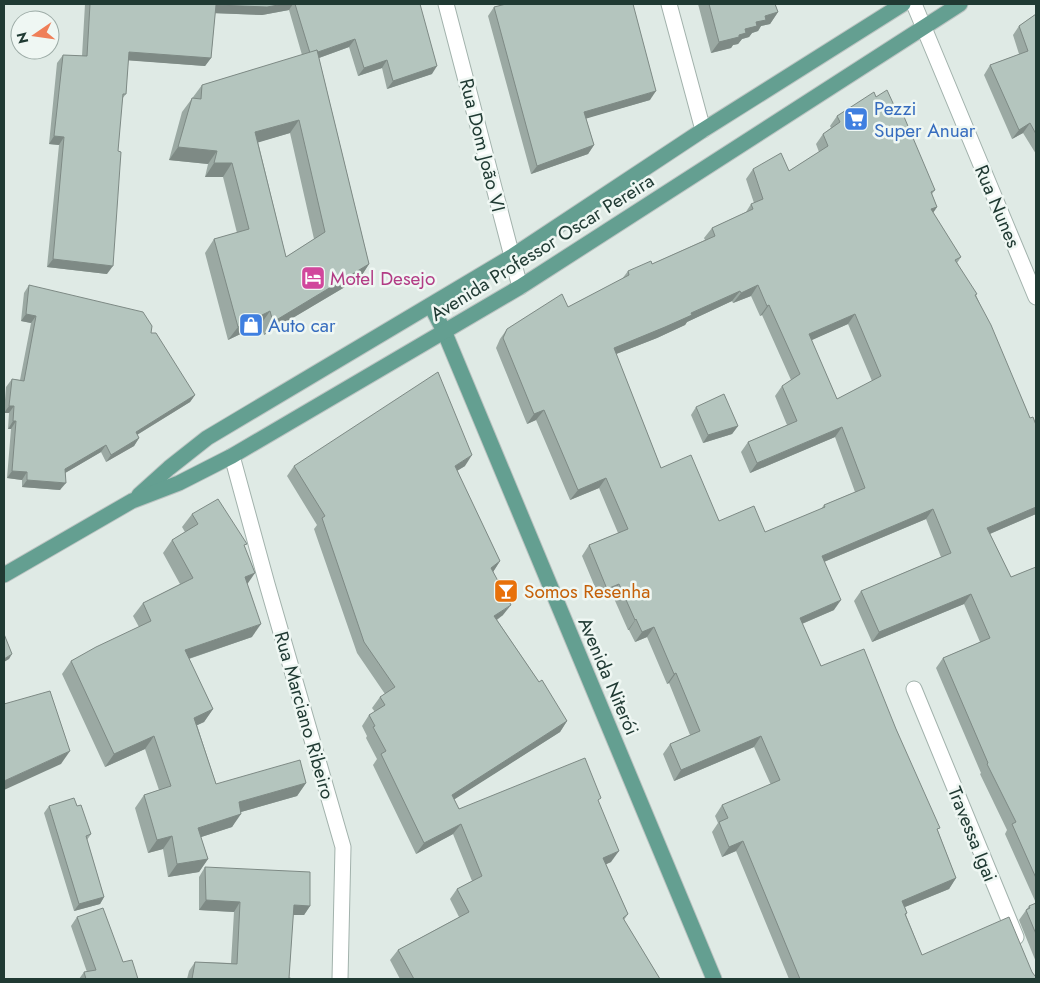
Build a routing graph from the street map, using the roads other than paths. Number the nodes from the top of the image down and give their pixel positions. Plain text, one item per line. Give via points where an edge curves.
1 (446, 4) edge
2 (669, 4) edge
3 (903, 4) edge
4 (914, 4) edge
5 (960, 4) edge
6 (923, 27) junction
7 (703, 130) junction
8 (511, 257) junction
9 (520, 287) junction
10 (1036, 297) edge
11 (431, 306) junction
12 (444, 331) junction
13 (232, 456) junction
14 (132, 501) junction
15 (4, 575) edge
16 (914, 689) dead end
17 (1022, 952) edge
18 (340, 979) edge
19 (714, 979) edge

1 - 8 street, Rua Dom João VI
2 - 7 street
3 - 7 main road, Avenida Professor Oscar Pereira
4 - 6 street, Rua Nunes
5 - 6 main road, Avenida Professor Oscar Pereira
6 - 9 main road, Avenida Professor Oscar Pereira
6 - 10 street, Rua Nunes
7 - 8 main road, Avenida Professor Oscar Pereira
8 - 9 street, Rua Dom João VI
8 - 11 main road, Avenida Professor Oscar Pereira
9 - 12 main road, Avenida Professor Oscar Pereira
11 - 12 main road, Avenida Niterói
11 - 14 main road, Avenida Professor Oscar Pereira via 207,438
12 - 13 main road, Avenida Professor Oscar Pereira
12 - 19 main road, Avenida Niterói
13 - 14 main road, Avenida Professor Oscar Pereira via 179,483
13 - 18 street, Rua Marciano Ribeiro via 343,847
14 - 15 main road, Avenida Professor Oscar Pereira
16 - 17 street, Travessa Igai

